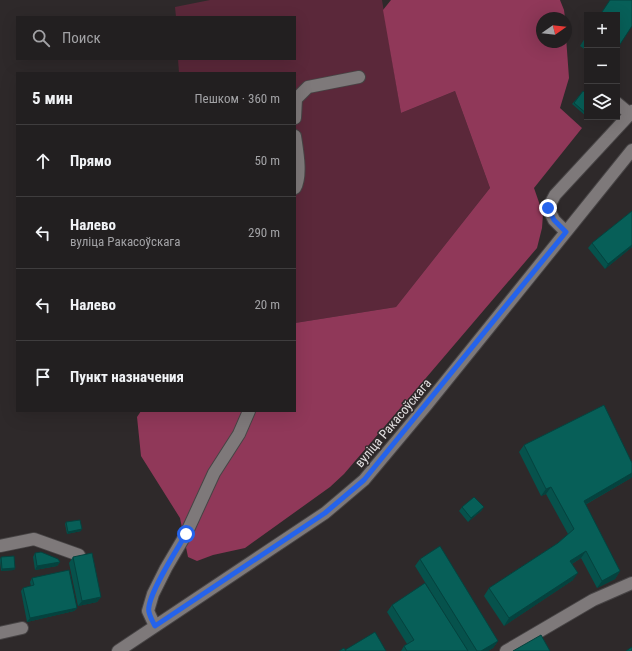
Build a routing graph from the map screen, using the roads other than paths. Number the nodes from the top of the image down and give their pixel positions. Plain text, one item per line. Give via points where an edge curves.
1 (359, 76) dead end
2 (296, 99) edge
3 (620, 105) edge
4 (631, 113) edge
5 (296, 143) edge
6 (632, 150) edge
7 (296, 186) edge
8 (566, 232) junction
9 (249, 412) edge
10 (0, 546) edge
11 (79, 555) edge
12 (632, 583) edge
13 (155, 626) junction
14 (22, 628) dead end
15 (0, 633) edge
16 (118, 651) edge
17 (506, 651) edge

1 - 2 street via 308,87
3 - 4 street
4 - 8 street via 555,195 548,208 554,220
5 - 7 street via 299,165
6 - 8 street, вуліца Ракасоўскага
8 - 13 street, вуліца Ракасоўскага via 364,480 325,513
9 - 13 street via 239,434 214,473 186,534 153,594 148,611
10 - 11 street via 34,539
12 - 17 street via 593,600
13 - 16 street, вуліца Ракасоўскага
14 - 15 street

